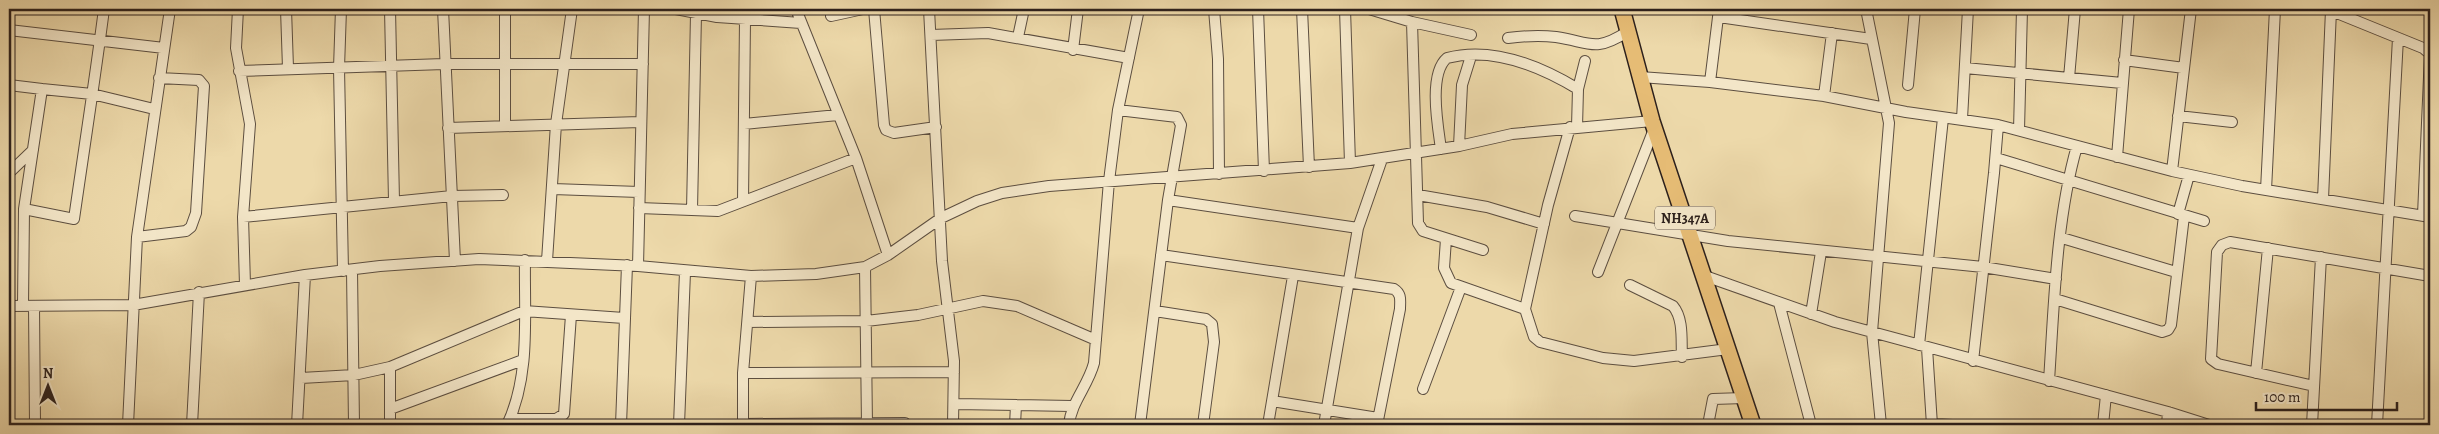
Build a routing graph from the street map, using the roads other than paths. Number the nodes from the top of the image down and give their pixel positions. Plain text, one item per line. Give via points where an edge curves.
1 (104, 9) edge
2 (170, 9) edge
3 (238, 9) edge
4 (286, 9) edge
5 (341, 9) edge
6 (390, 9) edge
7 (443, 9) edge
8 (505, 9) edge
9 (572, 9) edge
10 (644, 9) edge
11 (676, 9) edge
12 (796, 9) edge
13 (863, 9) edge
14 (874, 9) edge
15 (929, 9) edge
16 (1024, 9) edge
17 (1078, 9) edge
18 (1139, 9) edge
19 (1214, 9) edge
20 (1258, 9) edge
21 (1302, 9) edge
22 (1345, 9) edge
23 (1369, 9) edge
24 (1622, 9) edge
25 (1866, 9) edge
26 (1915, 9) edge
27 (1968, 9) edge
28 (2022, 9) edge
29 (2075, 9) edge
30 (2129, 9) edge
31 (2191, 9) edge
32 (2275, 9) edge
33 (2329, 10) edge
34 (1719, 13) edge
35 (696, 14) junction
36 (831, 16) dead end
37 (745, 20) junction
38 (1412, 22) junction
39 (801, 23) junction
40 (9, 30) edge
41 (1627, 32) junction
42 (1832, 33) junction
43 (1471, 35) dead end
44 (932, 36) junction
45 (1018, 37) junction
46 (1508, 38) dead end
47 (2398, 38) junction
48 (1871, 39) junction
49 (100, 41) junction
50 (164, 48) junction
51 (1073, 50) junction
52 (1471, 56) junction
53 (1129, 58) junction
54 (1585, 60) dead end
55 (2124, 60) junction
56 (507, 63) junction
57 (444, 64) junction
58 (563, 64) junction
59 (643, 64) junction
60 (390, 66) junction
61 (288, 68) junction
62 (339, 68) junction
63 (1965, 68) junction
64 (2184, 68) junction
65 (239, 70) junction
66 (2021, 74) junction
67 (1640, 77) junction
68 (159, 78) junction
69 (2069, 78) junction
70 (1710, 82) junction
71 (2122, 83) junction
72 (9, 85) edge
73 (1908, 85) dead end
74 (42, 89) junction
75 (1578, 89) junction
76 (92, 94) junction
77 (1824, 96) junction
78 (1885, 107) junction
79 (154, 109) junction
80 (1118, 110) junction
81 (838, 115) junction
82 (2178, 116) junction
83 (1943, 118) junction
84 (1962, 119) junction
85 (640, 122) junction
86 (2232, 122) dead end
87 (556, 124) junction
88 (744, 124) junction
89 (1653, 125) junction
90 (1998, 125) junction
91 (505, 126) junction
92 (936, 127) junction
93 (1574, 127) junction
94 (448, 128) junction
95 (2018, 130) junction
96 (1459, 146) junction
97 (2077, 146) junction
98 (1441, 149) junction
99 (33, 150) junction
100 (1416, 154) junction
101 (2117, 157) junction
102 (856, 158) junction
103 (1996, 158) junction
104 (1382, 159) junction
105 (1350, 163) junction
106 (1308, 167) junction
107 (1264, 171) junction
108 (2172, 172) junction
109 (9, 173) edge
110 (1219, 174) junction
111 (2189, 175) junction
112 (1172, 176) junction
113 (2067, 180) junction
114 (1109, 181) junction
115 (552, 189) junction
116 (2266, 190) junction
117 (639, 192) junction
118 (503, 195) dead end
119 (1418, 195) junction
120 (452, 196) junction
121 (2323, 199) junction
122 (1168, 200) junction
123 (394, 201) junction
124 (743, 201) junction
125 (341, 207) junction
126 (639, 208) junction
127 (24, 209) junction
128 (692, 210) junction
129 (2390, 210) junction
130 (2181, 215) junction
131 (1575, 216) dead end
132 (2426, 216) edge
133 (243, 217) junction
134 (941, 218) junction
135 (2204, 221) dead end
136 (1618, 222) junction
137 (1544, 224) junction
138 (1358, 228) junction
139 (1691, 236) junction
140 (137, 237) junction
141 (2062, 238) junction
142 (1446, 239) junction
143 (2268, 248) junction
144 (1483, 250) dead end
145 (1820, 252) junction
146 (888, 255) junction
147 (1161, 255) junction
148 (1877, 257) junction
149 (2321, 257) junction
150 (525, 260) junction
151 (455, 261) junction
152 (547, 261) junction
153 (1927, 261) junction
154 (632, 265) junction
155 (1983, 266) junction
156 (865, 267) junction
157 (2387, 269) junction
158 (347, 270) junction
159 (685, 272) junction
160 (1598, 272) dead end
161 (2176, 272) junction
162 (305, 276) junction
163 (751, 276) junction
164 (1293, 276) junction
165 (1705, 276) junction
166 (2430, 276) edge
167 (2056, 279) junction
168 (1349, 284) junction
169 (245, 285) junction
170 (1630, 285) dead end
171 (1461, 287) junction
172 (199, 292) junction
173 (2055, 299) junction
174 (1779, 303) junction
175 (133, 305) junction
176 (9, 306) edge
177 (29, 306) junction
178 (1525, 309) junction
179 (948, 310) junction
180 (524, 311) junction
181 (1155, 311) junction
182 (1811, 314) junction
183 (570, 315) junction
184 (624, 318) junction
185 (866, 321) junction
186 (748, 322) junction
187 (1872, 332) junction
188 (1096, 340) junction
189 (1923, 347) junction
190 (1728, 349) junction
191 (1682, 357) junction
192 (523, 360) junction
193 (1972, 360) junction
194 (390, 367) junction
195 (866, 372) junction
196 (954, 372) junction
197 (743, 373) junction
198 (2256, 373) junction
199 (354, 375) junction
200 (301, 378) junction
201 (2049, 381) junction
202 (2314, 386) junction
203 (1423, 389) dead end
204 (2106, 395) junction
205 (1744, 398) junction
206 (1272, 401) junction
207 (955, 404) junction
208 (1016, 405) junction
209 (1072, 406) junction
210 (390, 409) junction
211 (1325, 411) junction
212 (2168, 412) junction
213 (508, 422) edge
214 (1377, 422) edge
215 (904, 423) dead end
216 (742, 424) edge
217 (866, 424) edge
218 (35, 425) edge
219 (128, 425) edge
220 (192, 425) edge
221 (297, 425) edge
222 (354, 425) edge
223 (390, 425) edge
224 (621, 425) edge
225 (679, 425) edge
226 (953, 425) edge
227 (1015, 425) edge
228 (1069, 425) edge
229 (1140, 425) edge
230 (1203, 425) edge
231 (1268, 425) edge
232 (1324, 425) edge
233 (1708, 425) edge
234 (1753, 425) edge
235 (1811, 425) edge
236 (1881, 425) edge
237 (1932, 425) edge
238 (1952, 425) edge
239 (2103, 425) edge
240 (2167, 425) edge
241 (2209, 425) edge
242 (2312, 425) edge
243 (2377, 425) edge

1 - 49 street
2 - 50 street
3 - 65 street via 236,48
4 - 61 street
5 - 62 street
6 - 60 street
7 - 57 street
8 - 56 street
9 - 58 street
10 - 59 street
11 - 35 street
12 - 39 street
13 - 36 street
14 - 92 street via 886,130 894,133
15 - 44 street
16 - 45 street
17 - 51 street
18 - 53 street
19 - 110 street
20 - 107 street
21 - 106 street
22 - 105 street
23 - 38 street
24 - 41 highway, NH347A
25 - 48 street
26 - 73 street
27 - 63 street
28 - 66 street
29 - 69 street
30 - 55 street
31 - 64 street
32 - 116 street
33 - 47 street
33 - 121 street
34 - 42 street
34 - 70 street
35 - 37 street
35 - 128 street
37 - 39 street
37 - 88 street
38 - 43 street
38 - 100 street
39 - 81 street
40 - 49 street
41 - 46 street via 1600,46 1544,36
41 - 67 highway, NH347A
42 - 48 street
42 - 77 street
44 - 45 street via 988,33
44 - 92 street
45 - 51 street
47 - 129 street
47 - 132 street via 2430,54
48 - 78 street
49 - 50 street
49 - 76 street
50 - 68 street
51 - 53 street
52 - 75 street via 1507,58 1539,68
52 - 96 street via 1461,92
52 - 98 street via 1447,58 1440,66 1436,101
53 - 80 street
54 - 75 street
55 - 64 street
55 - 71 street
56 - 57 street
56 - 58 street
56 - 91 street
57 - 60 street
57 - 94 street
58 - 59 street
58 - 87 street
59 - 85 street
60 - 62 street
60 - 123 street
61 - 62 street
61 - 65 street
62 - 125 street
63 - 66 street
63 - 84 street
64 - 82 street
65 - 133 street via 250,124
66 - 69 street
66 - 95 street
67 - 70 street
67 - 89 highway, NH347A
68 - 79 street
68 - 140 street via 199,80 204,86 196,213 186,231
69 - 71 street
70 - 77 street
71 - 101 street
72 - 74 street
74 - 76 street
74 - 99 street
75 - 93 street
76 - 79 street
76 - 127 street via 74,219
77 - 78 street
78 - 83 street
78 - 148 street via 1889,140
79 - 140 street
80 - 112 street via 1179,118 1181,125
80 - 114 street
81 - 88 street
81 - 102 street
82 - 86 street
82 - 108 street
83 - 84 street
83 - 153 street
84 - 90 street
85 - 87 street
85 - 117 street
87 - 91 street
87 - 115 street
88 - 124 street
89 - 93 street
89 - 136 street
89 - 139 highway, NH347A
90 - 95 street
90 - 103 street
91 - 94 street
92 - 134 street
93 - 96 street via 1512,134
93 - 137 street
94 - 120 street
95 - 97 street
96 - 98 street
97 - 101 street
97 - 113 street
98 - 100 street
99 - 109 street
99 - 127 street
100 - 104 street
100 - 119 street
101 - 108 street
102 - 124 street
102 - 146 street
103 - 113 street
103 - 155 street
104 - 105 street
104 - 138 street
105 - 106 street
106 - 107 street
107 - 110 street
108 - 111 street
110 - 112 street
111 - 116 street
111 - 130 street
112 - 114 street
112 - 122 street
113 - 130 street
113 - 141 street
114 - 134 street via 1002,193
114 - 188 street
115 - 117 street
115 - 152 street
116 - 121 street
117 - 126 street
118 - 120 street
119 - 137 street via 1487,207
119 - 142 street via 1420,228
120 - 123 street
120 - 151 street
121 - 129 street
122 - 138 street
122 - 147 street
123 - 125 street
124 - 128 street via 718,211
125 - 133 street
125 - 158 street
126 - 128 street
126 - 154 street
127 - 177 street
129 - 132 street
129 - 157 street
130 - 135 street
130 - 161 street
131 - 136 street
133 - 169 street
134 - 146 street
134 - 179 street
136 - 139 street
136 - 160 street
137 - 178 street
138 - 168 street
139 - 145 street
139 - 165 highway, NH347A
140 - 175 street
141 - 161 street
141 - 167 street
142 - 144 street
142 - 171 street via 1444,268 1451,283
143 - 149 street
143 - 198 street
143 - 198 street via 2230,242 2222,245 2218,252 2210,359
145 - 148 street
145 - 182 street
146 - 156 street
147 - 164 street
147 - 181 street
148 - 153 street
148 - 187 street
149 - 157 street
149 - 202 street
150 - 151 street
150 - 152 street
150 - 180 street
151 - 158 street
152 - 154 street
153 - 155 street
153 - 189 street
154 - 159 street
154 - 184 street
155 - 167 street
155 - 193 street
156 - 163 street via 816,274
156 - 185 street
157 - 166 street
157 - 243 street
158 - 162 street
158 - 199 street
159 - 163 street
159 - 225 street
161 - 173 street via 2171,326 2162,332
162 - 169 street
162 - 200 street
163 - 186 street
164 - 168 street
164 - 206 street
165 - 174 street
165 - 190 highway, NH347A
167 - 173 street
168 - 211 street
168 - 214 street via 1394,289 1400,296
169 - 172 street
170 - 191 street via 1677,311
171 - 178 street
171 - 203 street
172 - 175 street
172 - 220 street
173 - 201 street
174 - 182 street
174 - 235 street
175 - 177 street
175 - 219 street
176 - 177 street
177 - 218 street
178 - 191 street via 1534,337 1540,342 1634,362
179 - 185 street
179 - 188 street via 983,301 997,302 1016,306
179 - 196 street
180 - 183 street
180 - 192 street
180 - 194 street
181 - 229 street
181 - 230 street via 1206,318 1212,324 1214,342
182 - 187 street
183 - 184 street
183 - 213 street via 564,414 556,419
184 - 224 street
185 - 186 street
185 - 195 street
186 - 197 street
187 - 189 street
187 - 236 street
188 - 209 street via 1091,376
189 - 193 street
189 - 237 street
190 - 191 street
190 - 205 highway, NH347A
192 - 210 street
192 - 213 street
193 - 201 street
194 - 199 street
194 - 210 street
195 - 196 street
195 - 197 street
195 - 217 street
196 - 207 street
197 - 216 street
198 - 202 street
199 - 200 street
199 - 222 street
200 - 221 street
201 - 204 street
202 - 242 street
204 - 212 street
204 - 239 street
205 - 233 street via 1712,399
205 - 234 highway, NH347A
206 - 211 street
206 - 231 street
207 - 208 street
207 - 226 street
208 - 209 street
208 - 227 street
209 - 228 street
210 - 223 street
211 - 214 street
211 - 232 street
212 - 240 street
212 - 241 street
215 - 217 street
216 - 217 street
237 - 238 street

